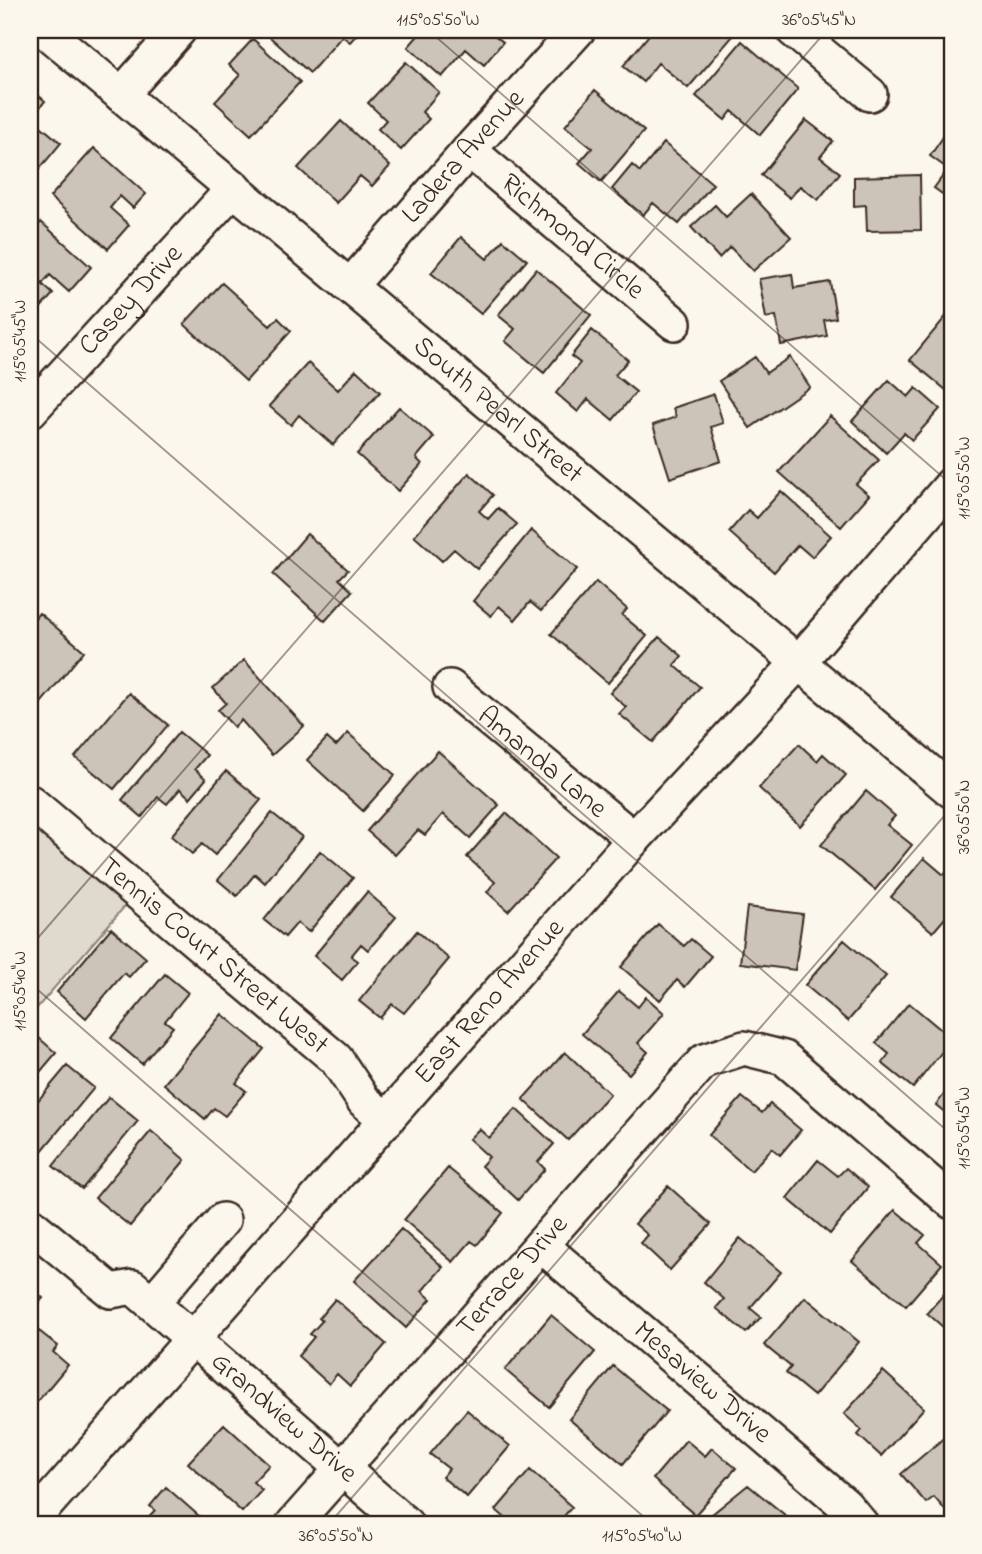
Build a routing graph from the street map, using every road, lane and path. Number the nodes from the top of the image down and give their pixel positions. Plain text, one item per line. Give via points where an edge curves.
1 (44, 30) edge
2 (179, 30) edge
3 (578, 30) edge
4 (793, 30) edge
5 (870, 93) dead end
6 (121, 95) junction
7 (469, 150) junction
8 (234, 188) junction
9 (351, 286) junction
10 (674, 323) dead end
11 (32, 403) edge
12 (952, 484) edge
13 (798, 663) junction
14 (450, 687) dead end
15 (952, 791) edge
16 (30, 802) edge
17 (634, 839) junction
18 (387, 1120) junction
19 (952, 1202) edge
20 (223, 1220) dead end
21 (30, 1224) edge
22 (541, 1245) junction
23 (152, 1303) junction
24 (194, 1338) junction
25 (342, 1469) junction
26 (30, 1523) edge
27 (293, 1524) edge
28 (406, 1524) edge
29 (861, 1524) edge

1 - 6 street, South Pearl Street
2 - 6 street
3 - 7 street, Ladera Avenue
4 - 5 street
6 - 8 street, South Pearl Street
7 - 9 street, Ladera Avenue
7 - 10 street, Richmond Circle
8 - 9 street, South Pearl Street
8 - 11 street, Casey Drive
9 - 13 street, South Pearl Street
12 - 13 street, East Reno Avenue
13 - 15 street, South Pearl Street
13 - 17 street, East Reno Avenue
14 - 17 street, Amanda Lane
16 - 18 street, Tennis Court Street West via 336,1059 364,1101
17 - 18 street, East Reno Avenue
18 - 24 street, East Reno Avenue
19 - 22 street, Terrace Drive via 784,1058 744,1048 704,1061
20 - 23 street
21 - 23 street, Grandview Drive via 111,1291 133,1287
22 - 25 street, Terrace Drive
22 - 29 street, Mesaview Drive via 845,1505
23 - 24 street, Grandview Drive
24 - 25 street, Grandview Drive
24 - 26 street, East Reno Avenue
25 - 27 street, Terrace Drive
25 - 28 street, Grandview Drive

